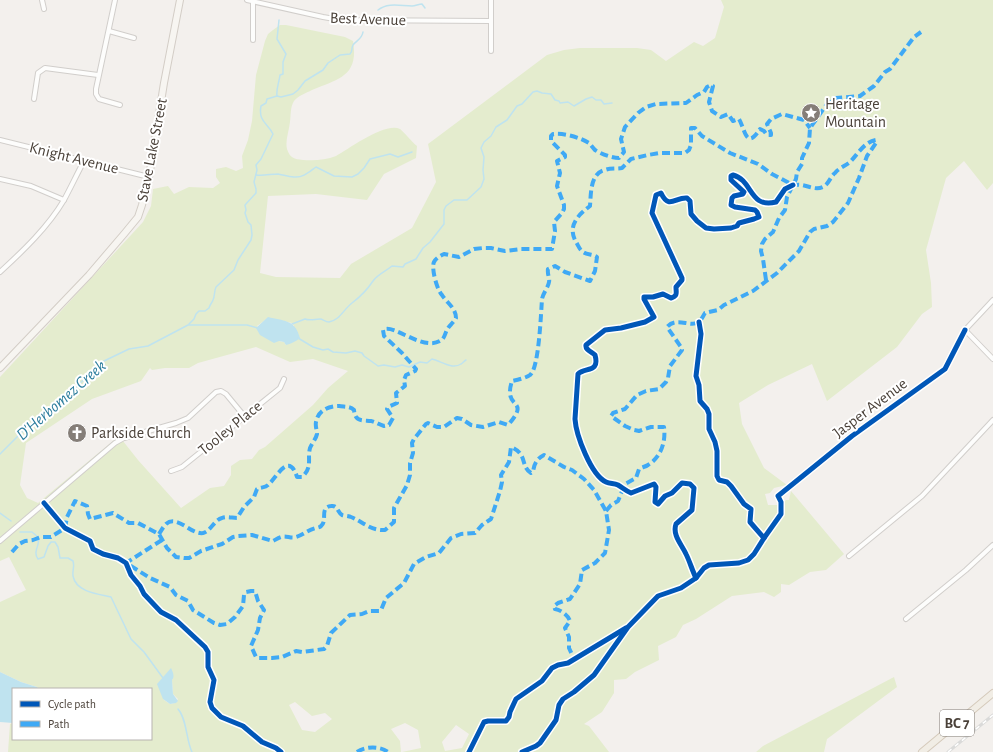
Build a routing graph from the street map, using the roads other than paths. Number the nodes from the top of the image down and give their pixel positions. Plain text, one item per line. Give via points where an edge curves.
1 (42, 0) edge
2 (114, 0) edge
3 (180, 0) edge
4 (247, 0) edge
5 (491, 0) edge
6 (252, 1) edge
7 (44, 9) dead end
8 (490, 21) junction
9 (109, 31) junction
10 (134, 38) dead end
11 (253, 40) dead end
12 (491, 51) dead end
13 (98, 75) junction
14 (34, 99) dead end
15 (120, 104) dead end
16 (0, 140) edge
17 (84, 161) junction
18 (149, 177) junction
19 (0, 179) edge
20 (64, 200) junction
21 (0, 272) edge
22 (993, 300) edge
23 (965, 330) junction
24 (993, 359) edge
25 (0, 368) edge
26 (284, 379) dead end
27 (245, 416) junction
28 (993, 420) edge
29 (171, 471) dead end
30 (778, 496) dead end
31 (0, 541) edge
32 (993, 545) edge
33 (849, 556) dead end
34 (906, 619) dead end
35 (993, 693) edge
36 (922, 752) edge

1 - 7 street
2 - 9 street
3 - 18 main road, Stave Lake Street
4 - 6 street, Best Avenue
5 - 8 street
6 - 8 street, Best Avenue via 340,20
6 - 11 street
8 - 12 street
9 - 10 street
9 - 13 street
13 - 14 street via 45,68 38,73
13 - 15 street via 96,94 99,99
16 - 17 street, Knight Avenue
17 - 18 street, Knight Avenue
17 - 20 street
18 - 25 main road, Stave Lake Street via 140,210 132,225 89,275
19 - 20 street via 31,186
20 - 21 street via 46,225
22 - 23 street, Jasper Avenue
23 - 24 street
23 - 30 street, Jasper Avenue via 945,369 852,436
26 - 27 street, Tooley Place via 280,388
27 - 29 street, Tooley Place via 182,468
27 - 31 street via 221,391 216,392 188,418 124,438
28 - 33 street via 922,496
32 - 34 street
35 - 36 main road, BC 7

